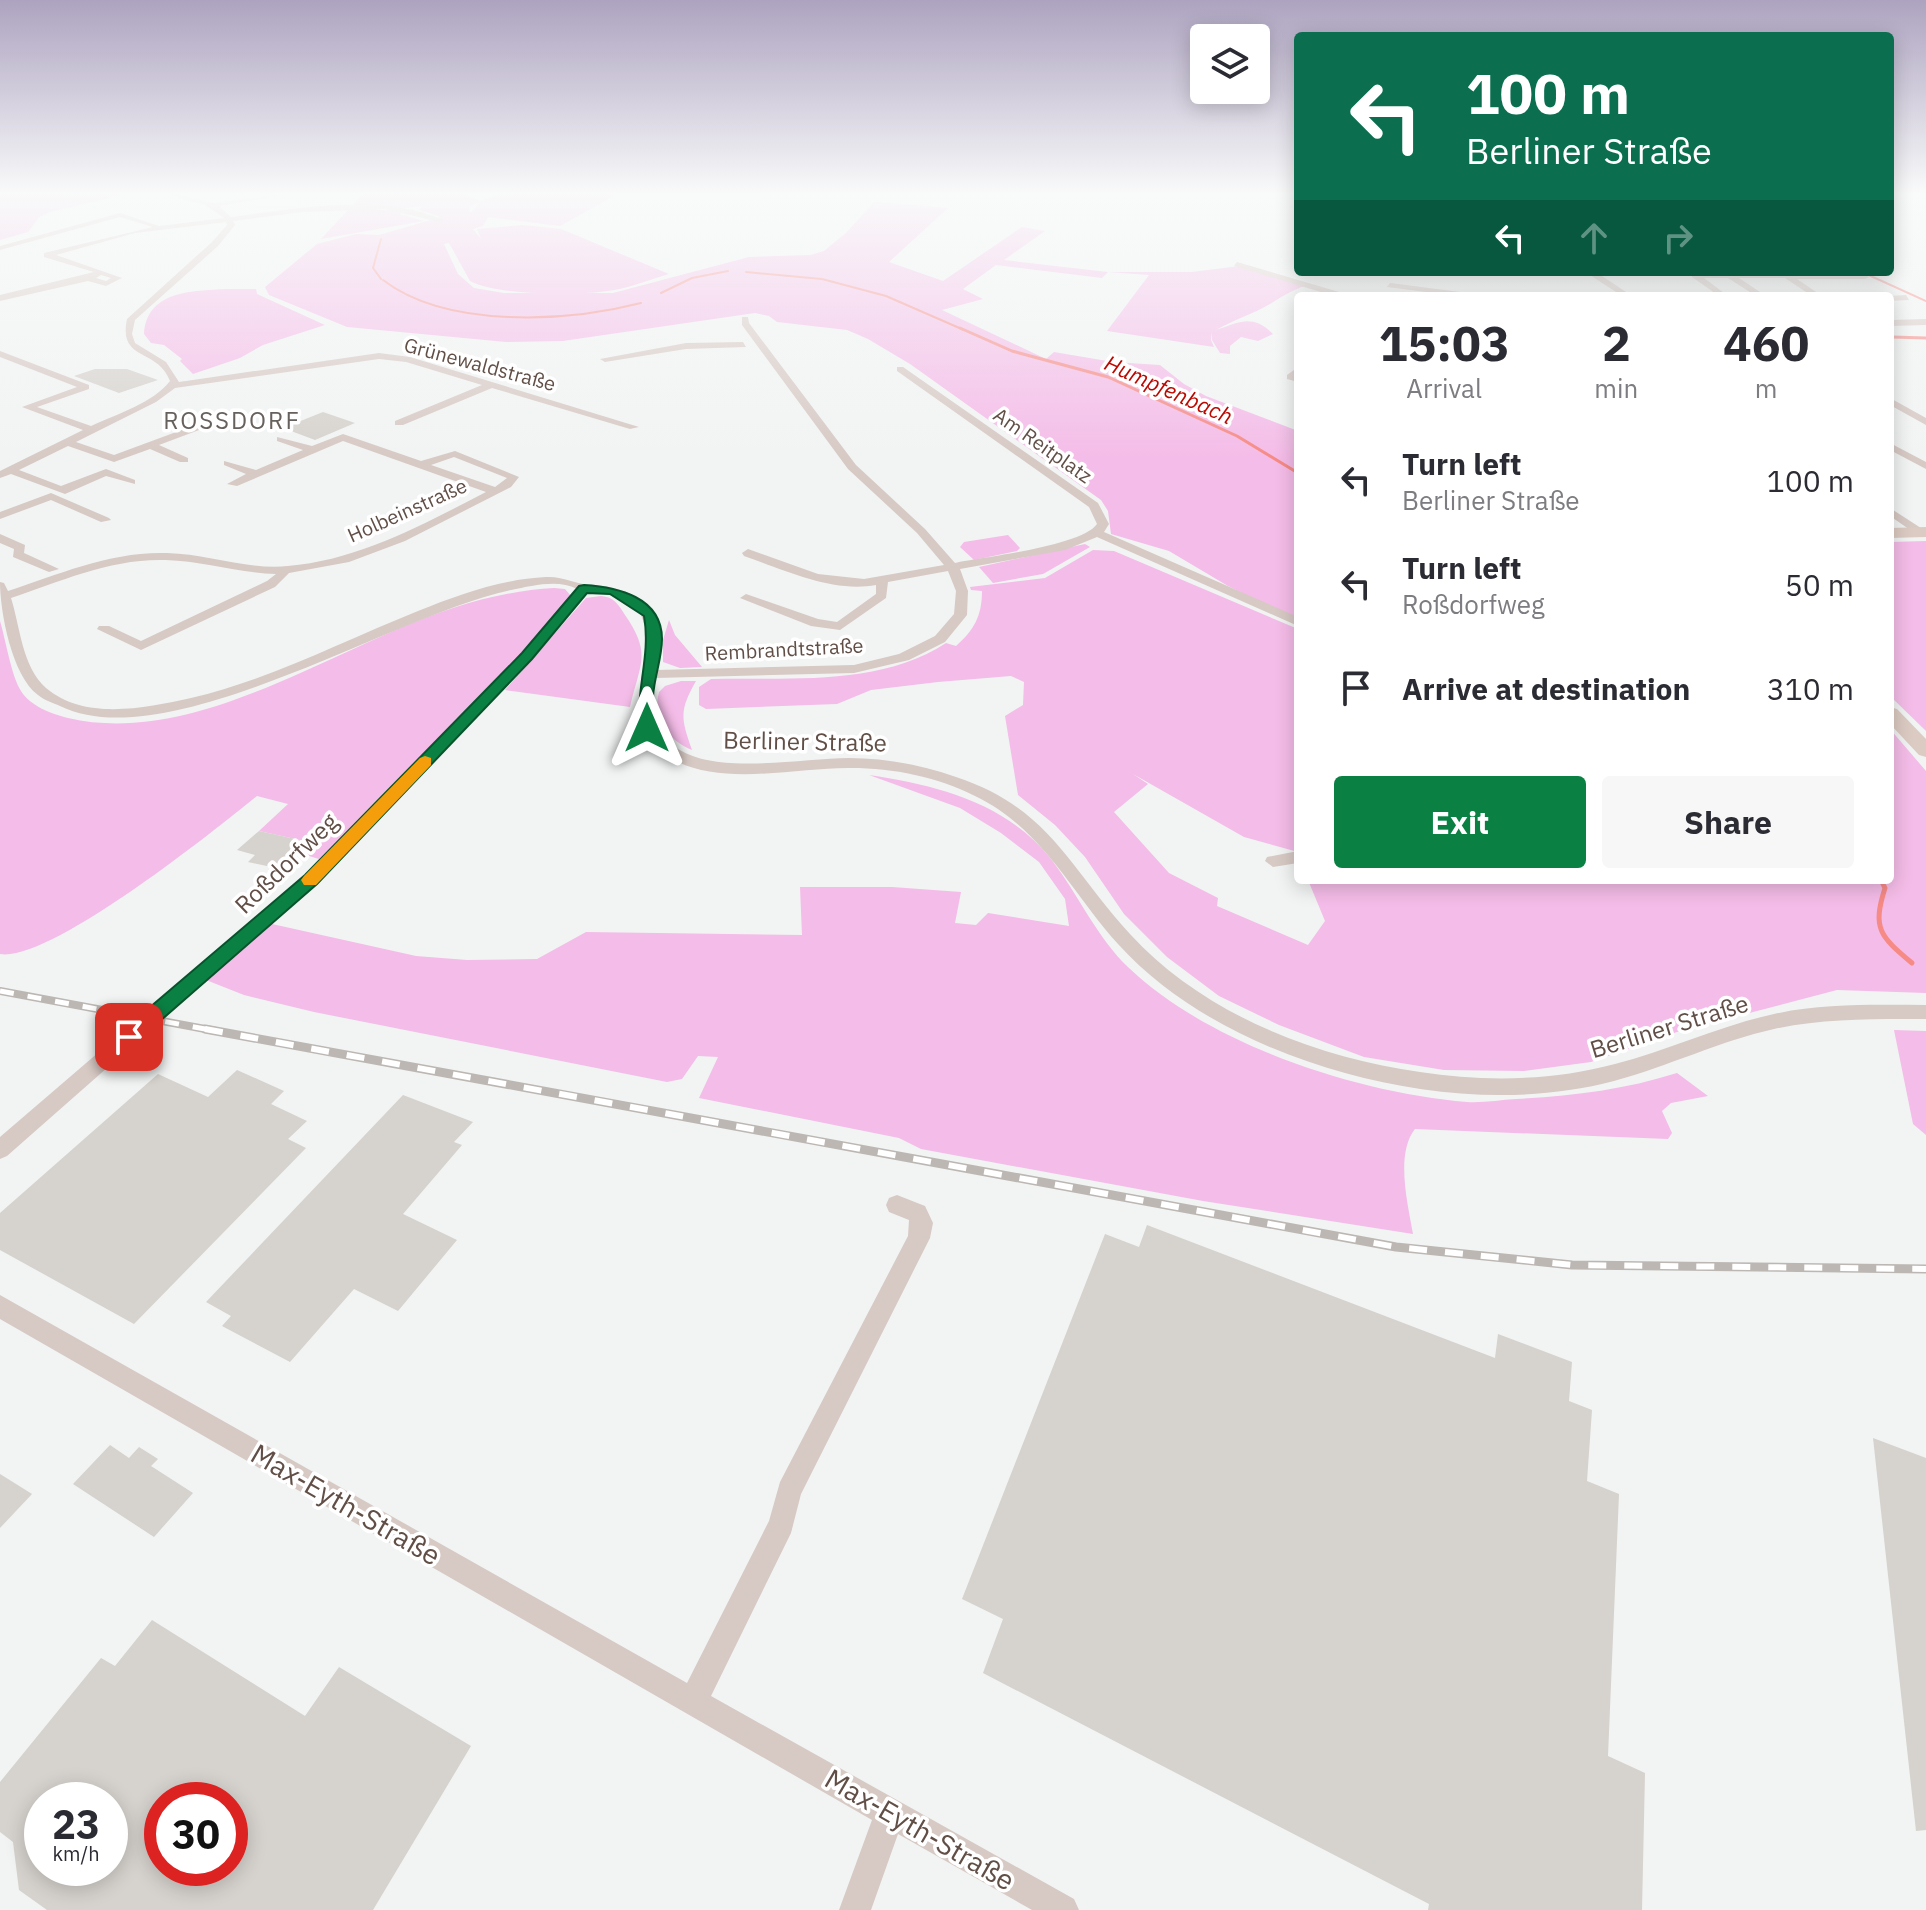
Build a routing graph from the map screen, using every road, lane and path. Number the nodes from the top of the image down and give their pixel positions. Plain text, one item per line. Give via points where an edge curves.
1 (71, 282) edge
2 (173, 282) edge
3 (1297, 282) edge
4 (1386, 282) edge
5 (1390, 285) junction
6 (1330, 292) edge
7 (1397, 292) edge
8 (1445, 292) edge
9 (0, 298) edge
10 (1894, 298) edge
11 (1906, 298) dead end
12 (745, 319) dead end
13 (1926, 322) edge
14 (1894, 323) edge
15 (743, 345) dead end
16 (0, 354) edge
17 (605, 359) dead end
18 (900, 369) dead end
19 (492, 384) junction
20 (171, 386) junction
21 (1894, 403) edge
22 (1926, 422) edge
23 (399, 423) dead end
24 (634, 427) dead end
25 (195, 428) dead end
26 (91, 430) junction
27 (281, 439) dead end
28 (67, 442) junction
29 (150, 445) junction
30 (1894, 448) edge
31 (312, 450) junction
32 (184, 460) dead end
33 (228, 463) dead end
34 (423, 464) junction
35 (1926, 466) edge
36 (5, 473) edge
37 (255, 474) junction
38 (131, 482) dead end
39 (253, 491) dead end
40 (495, 491) junction
41 (1894, 514) edge
42 (0, 516) edge
43 (105, 520) dead end
44 (1923, 532) edge
45 (1097, 533) junction
46 (1894, 533) edge
47 (0, 538) edge
48 (122, 549) dead end
49 (748, 553) dead end
50 (953, 568) junction
51 (53, 569) junction
52 (284, 570) junction
53 (882, 582) junction
54 (39, 585) junction
55 (584, 589) junction
56 (2, 591) edge
57 (746, 598) dead end
58 (1294, 620) edge
59 (104, 629) dead end
60 (650, 674) junction
61 (1894, 717) edge
62 (1926, 751) edge
63 (1294, 858) edge
64 (1273, 861) dead end
65 (1926, 1012) edge
66 (0, 1150) edge
67 (897, 1205) dead end
68 (0, 1306) edge
69 (693, 1702) junction
70 (891, 1811) junction
71 (855, 1910) edge
72 (1063, 1910) edge

1 - 9 street
2 - 20 street via 131,319 128,334 131,344 173,373
3 - 6 street
4 - 5 street
5 - 7 street
5 - 8 street
10 - 11 street
12 - 50 street, Rembrandtstraße via 852,467
13 - 14 street
15 - 17 street via 686,346
16 - 26 street via 86,387 27,407
18 - 45 street, Am Reitplatz via 1094,505 1103,524
19 - 20 street, Grünewaldstraße via 379,356
19 - 23 street
19 - 24 street, Grünewaldstraße
20 - 26 street
21 - 22 street
25 - 29 street
26 - 28 street
27 - 31 street
28 - 29 street via 114,459
28 - 36 street
29 - 32 street
30 - 35 street
31 - 34 street via 343,437
31 - 37 street
33 - 37 street
34 - 40 street
34 - 40 street via 452,454 513,476
36 - 38 street via 63,490 106,472
37 - 39 street via 233,484
40 - 52 street, Holbeinstraße via 373,551
41 - 44 street
42 - 43 street via 51,496
44 - 46 street
45 - 50 street via 1065,546
45 - 58 street
47 - 51 street via 21,548 17,554
48 - 51 street
49 - 53 street via 840,582
50 - 53 street
50 - 60 street, Rembrandtstraße via 962,591 960,615 940,639 904,657 854,669
51 - 54 street via 39,576
52 - 54 street, Holbeinstraße via 144,557
52 - 59 street via 271,584 141,646
53 - 57 street via 882,595 840,626
54 - 56 street, Holbeinstraße
55 - 56 street, Berliner Straße via 550,582 476,593 235,690 156,711 122,714 66,707 38,689 22,658
55 - 60 street, Berliner Straße via 612,591 645,608 655,638
55 - 66 street, Roßdorfweg via 527,656 311,879
60 - 65 street, Berliner Straße via 644,700 647,728 673,752 701,764 727,767 873,764 931,774 975,789 1041,831 1128,944 1180,988 1248,1029 1370,1072 1459,1084 1540,1085 1609,1075 1777,1021
61 - 62 street
63 - 64 street
67 - 69 street via 917,1213 922,1223 919,1238 789,1491 782,1524
68 - 69 street, Max-Eyth-Straße
69 - 70 street, Max-Eyth-Straße
70 - 71 street
70 - 72 street, Max-Eyth-Straße

